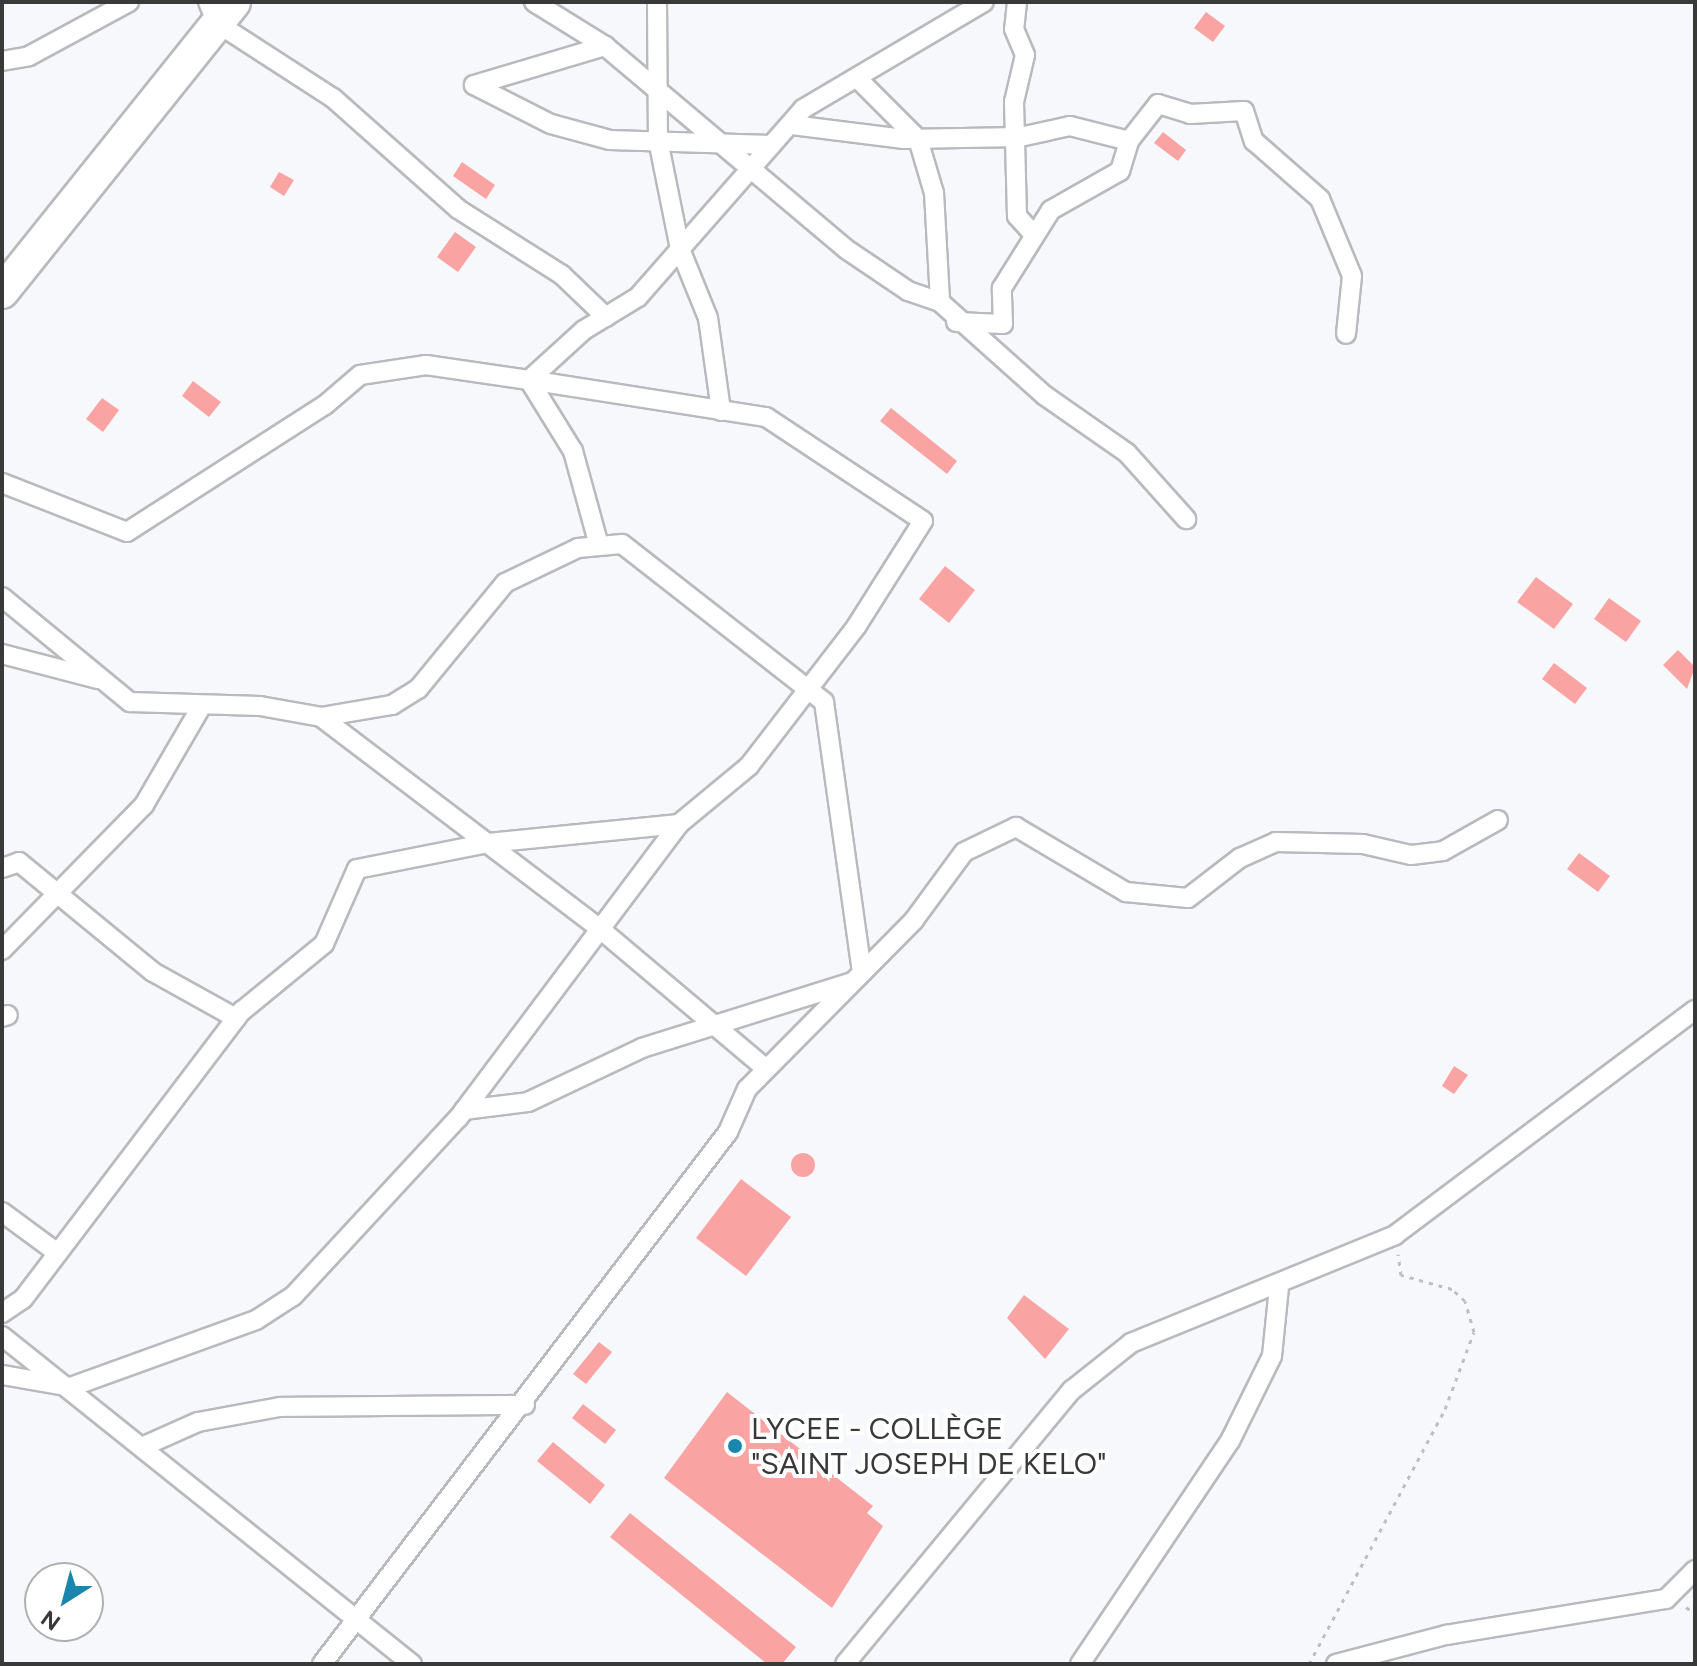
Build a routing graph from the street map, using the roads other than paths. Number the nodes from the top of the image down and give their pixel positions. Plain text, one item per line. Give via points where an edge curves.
1 (129, 2) edge
2 (534, 2) edge
3 (657, 2) edge
4 (984, 2) edge
5 (1017, 2) edge
6 (220, 9) edge
7 (605, 46) junction
8 (2, 61) edge
9 (858, 79) junction
10 (654, 93) junction
11 (792, 125) junction
12 (1020, 137) junction
13 (918, 139) junction
14 (658, 140) junction
15 (1129, 141) junction
16 (712, 143) junction
17 (771, 145) junction
18 (749, 174) junction
19 (1034, 235) junction
20 (680, 249) junction
21 (2, 292) edge
22 (940, 302) junction
23 (606, 317) junction
24 (955, 322) junction
25 (1346, 334) dead end
26 (529, 380) junction
27 (721, 411) junction
28 (2, 483) edge
29 (1186, 519) dead end
30 (598, 542) junction
31 (2, 597) edge
32 (2, 654) edge
33 (104, 681) junction
34 (809, 689) junction
35 (201, 707) junction
36 (321, 717) junction
37 (1498, 820) dead end
38 (679, 824) junction
39 (488, 843) junction
40 (2, 868) edge
41 (60, 894) junction
42 (600, 929) junction
43 (2, 950) edge
44 (856, 977) junction
45 (1695, 1010) edge
46 (236, 1018) junction
47 (712, 1023) junction
48 (765, 1068) junction
49 (464, 1110) junction
50 (2, 1212) edge
51 (56, 1252) junction
52 (1279, 1287) junction
53 (2, 1313) edge
54 (2, 1336) edge
55 (2, 1375) edge
56 (71, 1387) junction
57 (525, 1405) junction
58 (144, 1446) junction
59 (1695, 1570) edge
60 (357, 1619) junction
61 (322, 1664) edge
62 (412, 1664) edge
63 (845, 1664) edge
64 (1080, 1664) edge
65 (1336, 1664) edge

1 - 8 street via 29,56
2 - 7 street
3 - 10 street
4 - 9 street
5 - 12 street via 1014,29 1025,55 1014,102
6 - 21 highway
6 - 23 street via 333,98 458,209 562,275
7 - 10 street
7 - 14 street via 474,85 551,124 610,140
9 - 11 street via 803,109
9 - 13 street
10 - 14 street
10 - 16 street
11 - 13 street
11 - 17 street
12 - 13 street
12 - 15 street via 1070,126
12 - 19 street via 1017,216
13 - 22 street via 934,193
14 - 16 street
14 - 20 street
15 - 19 street via 1120,171 1051,210
15 - 25 street via 1158,104 1190,114 1244,111 1254,141 1320,199 1352,276
16 - 17 street
16 - 18 street
17 - 18 street
18 - 20 street
18 - 22 street via 908,291
19 - 24 street via 1002,288 1003,324
20 - 23 street via 638,297
20 - 27 street via 708,318
22 - 24 street
23 - 26 street
24 - 29 street via 1127,453
26 - 27 street
26 - 28 street via 426,365 360,375 325,405 127,532
26 - 30 street via 573,451
27 - 34 street via 766,417 923,521
30 - 34 street via 622,544
30 - 36 street via 505,583 418,689 392,705
31 - 33 street
32 - 33 street
33 - 35 street via 130,702
34 - 38 street via 749,766
34 - 44 street via 824,702
35 - 36 street via 301,709
35 - 41 street via 144,805
36 - 39 street
37 - 44 street via 1443,851 1411,855 1363,844 1276,842 1240,858 1188,898 1158,899 1126,892 1016,827 964,852 914,920
38 - 39 street
38 - 42 street
39 - 42 street
39 - 46 street via 357,869 324,944
40 - 41 street via 19,862
41 - 43 street
41 - 46 street via 153,972
42 - 47 street
42 - 49 street
44 - 47 street
44 - 48 street
45 - 52 street via 1395,1235
46 - 51 street
47 - 48 street
47 - 49 street via 528,1102
48 - 57 street via 728,1132
49 - 56 street via 293,1296 256,1320
50 - 51 street
51 - 53 street via 23,1299
52 - 63 street via 1131,1343 1072,1390
52 - 64 street via 1272,1356 1230,1441
54 - 56 street
55 - 56 street
56 - 58 street
57 - 58 street via 280,1407 198,1422
57 - 60 street
58 - 60 street
59 - 65 street via 1666,1599 1540,1626 1446,1635
60 - 61 street
60 - 62 street

